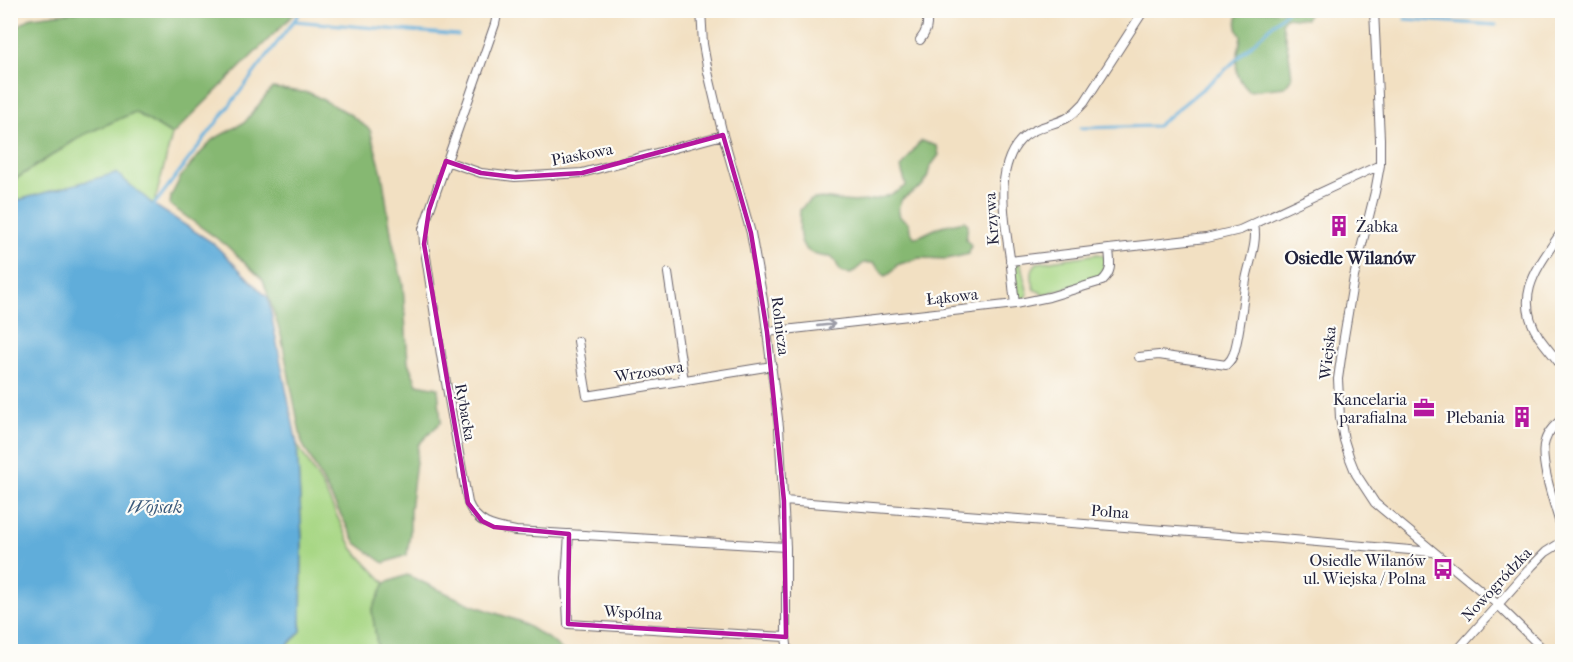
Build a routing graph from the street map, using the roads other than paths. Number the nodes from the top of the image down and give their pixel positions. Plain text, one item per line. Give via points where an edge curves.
1 (498, 10) edge
2 (701, 10) edge
3 (927, 10) edge
4 (1144, 10) edge
5 (1374, 10) edge
6 (920, 40) dead end
7 (723, 135) junction
8 (446, 161) junction
9 (1380, 165) junction
10 (1254, 225) junction
11 (1563, 231) edge
12 (1109, 249) junction
13 (1010, 261) junction
14 (668, 273) dead end
15 (1015, 304) junction
16 (767, 332) junction
17 (578, 341) dead end
18 (1139, 357) dead end
19 (772, 366) junction
20 (1563, 367) edge
21 (684, 381) junction
22 (1563, 419) edge
23 (784, 501) junction
24 (1563, 530) edge
25 (569, 534) junction
26 (1563, 542) edge
27 (786, 547) junction
28 (1434, 552) junction
29 (1497, 604) junction
30 (786, 637) junction
31 (788, 651) edge
32 (1456, 651) edge
33 (1546, 651) edge

1 - 8 street, Rybacka
2 - 7 street, Rolnicza via 703,44
3 - 6 street via 928,25
4 - 13 street, Krzywa via 1077,110 1027,134 1014,148 1003,194
5 - 9 street, Wiejska
7 - 8 street, Piaskowa via 582,173 515,177 481,173
7 - 16 street, Rolnicza via 751,233
8 - 25 street, Rybacka via 423,229 468,503 471,512 494,527
9 - 10 street
9 - 28 street, Wiejska via 1344,330 1338,379 1341,418 1350,459 1369,495
10 - 12 street via 1206,238
10 - 18 street via 1231,360 1226,365
11 - 20 street via 1538,267 1527,298 1533,326
12 - 13 street
12 - 15 street, Łąkowa via 1110,270 1102,281
13 - 15 street, Krzywa
14 - 21 street
16 -> 15 street, Łąkowa
16 - 19 street, Rolnicza
17 - 21 street, Wrzosowa via 587,396
19 - 21 street, Wrzosowa
19 - 23 street, Rolnicza
22 - 24 street via 1545,438 1542,455
23 - 27 street, Rolnicza
23 - 28 street, Polna
25 - 27 street, Rybacka
25 - 30 street, Wspólna via 568,624
26 - 29 street, Nowogródzka via 1546,552
27 - 30 street, Rolnicza
28 - 29 street, Wiejska
29 - 32 street, Nowogródzka
29 - 33 street, Wiejska
30 - 31 street, Rolnicza

